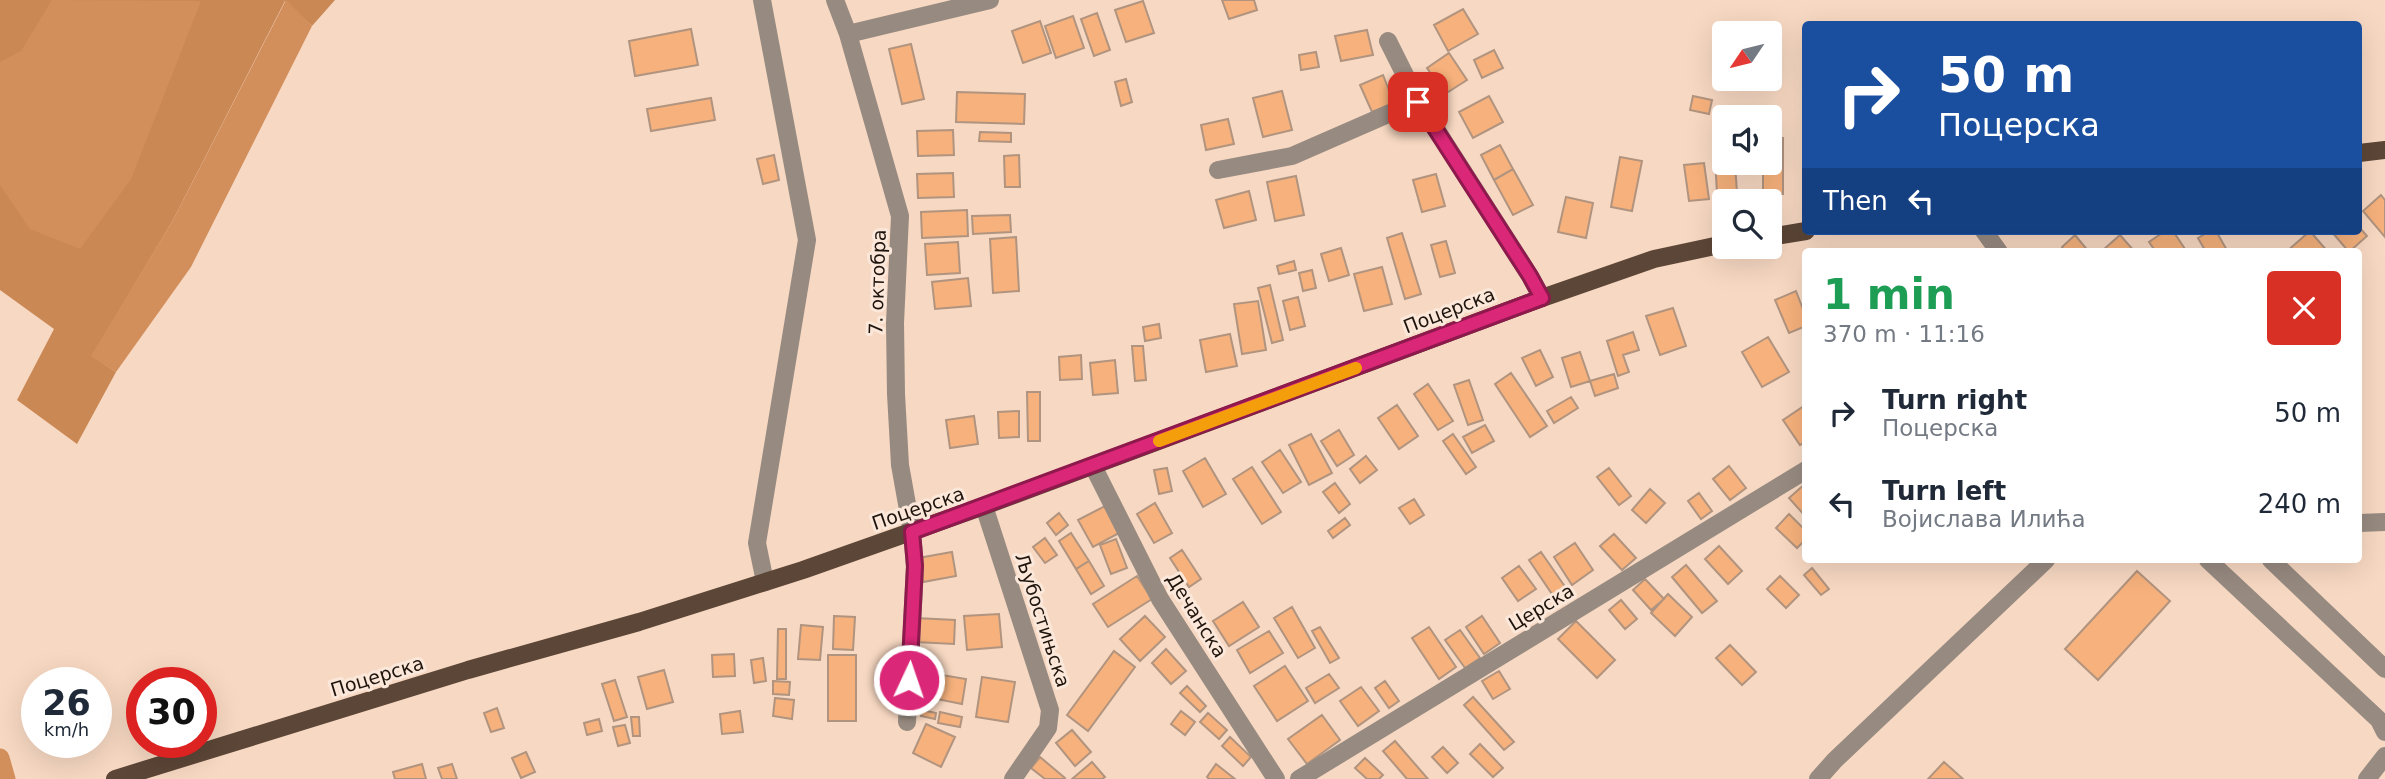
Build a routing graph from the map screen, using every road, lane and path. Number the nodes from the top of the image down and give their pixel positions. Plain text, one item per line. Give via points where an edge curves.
1 (762, 0) edge
2 (835, 0) edge
3 (990, 0) edge
4 (848, 34) junction
5 (1388, 41) dead end
6 (1418, 102) junction
7 (2385, 150) edge
8 (2362, 153) edge
9 (1218, 170) dead end
10 (1802, 232) edge
11 (1782, 235) edge
12 (1712, 247) edge
13 (1542, 298) junction
14 (1093, 466) junction
15 (1802, 472) edge
16 (984, 506) junction
17 (2385, 522) edge
18 (2362, 523) edge
19 (912, 532) junction
20 (2043, 563) edge
21 (2211, 563) edge
22 (2274, 563) edge
23 (765, 582) junction
24 (2385, 668) edge
25 (907, 722) dead end
26 (2385, 732) edge
27 (2385, 756) edge
28 (115, 779) edge
29 (1013, 779) edge
30 (1276, 779) edge
31 (1299, 779) edge
32 (1818, 779) edge
33 (2367, 779) edge

1 - 23 street via 807,240 757,543
2 - 4 street, 7. октобра
3 - 4 street
4 - 19 street, 7. октобра via 900,216 896,394 900,465
5 - 6 street
6 - 9 street via 1292,156
6 - 13 street
7 - 8 main road
10 - 11 main road
12 - 13 main road, Поцерска via 1654,259
13 - 14 main road, Поцерска
14 - 16 main road, Поцерска
14 - 30 street, Дечанска via 1160,599
15 - 31 street, Церска
16 - 19 main road, Поцерска
16 - 29 street, Љубостињска via 1051,710 1048,728
17 - 18 street
19 - 23 main road, Поцерска
19 - 25 street, 7. октобра via 915,566
20 - 32 street
21 - 26 street via 2379,720
22 - 24 street
23 - 28 main road, Поцерска
27 - 33 street

